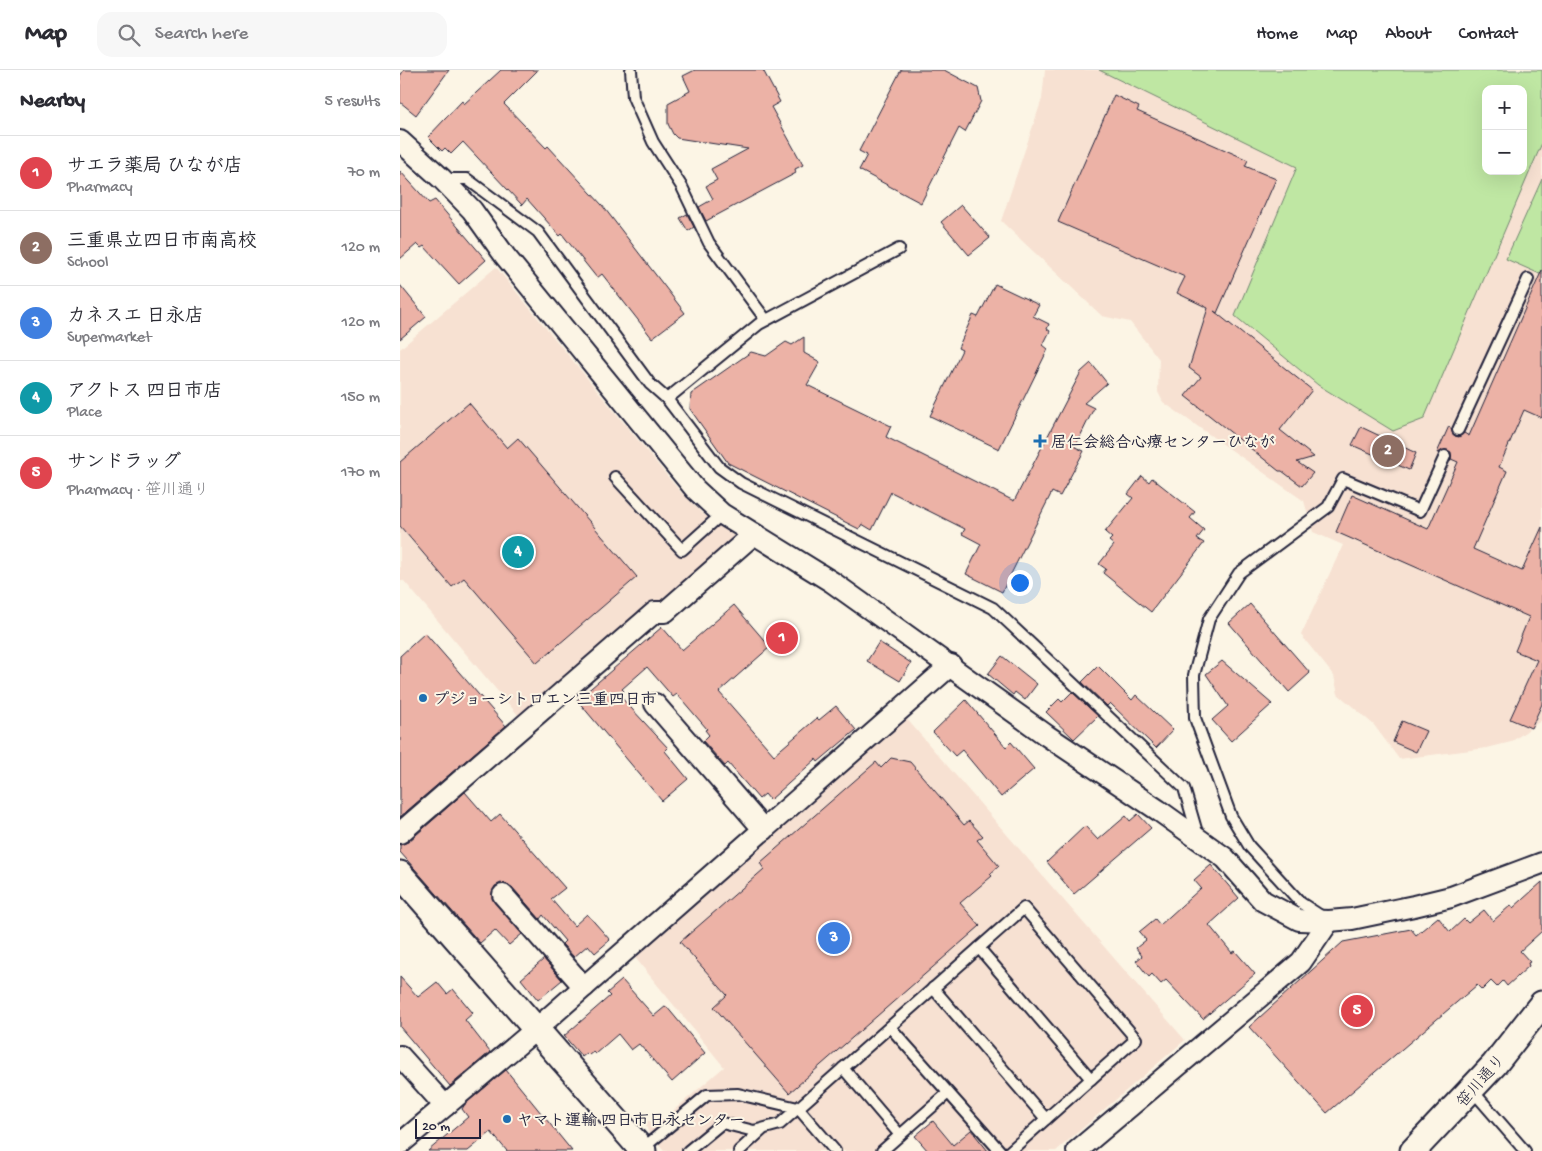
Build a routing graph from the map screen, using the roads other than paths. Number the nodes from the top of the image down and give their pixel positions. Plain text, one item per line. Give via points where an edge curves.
1 (631, 70) edge
2 (400, 140) edge
3 (442, 179) junction
4 (899, 249) dead end
5 (1528, 279) dead end
6 (766, 320) junction
7 (667, 399) junction
8 (1458, 430) dead end
9 (1445, 456) dead end
10 (615, 476) dead end
11 (722, 514) junction
12 (754, 534) junction
13 (951, 665) junction
14 (655, 704) dead end
15 (764, 830) junction
16 (400, 833) edge
17 (1199, 839) junction
18 (1542, 864) edge
19 (400, 874) edge
20 (503, 895) dead end
21 (1329, 922) junction
22 (979, 948) junction
23 (584, 987) junction
24 (933, 988) junction
25 (1542, 1004) edge
26 (890, 1027) junction
27 (535, 1030) junction
28 (400, 1056) edge
29 (843, 1068) junction
30 (1091, 1079) junction
31 (1472, 1090) junction
32 (948, 1093) junction
33 (445, 1106) junction
34 (798, 1108) junction
35 (1046, 1119) junction
36 (764, 1128) junction
37 (900, 1135) junction
38 (748, 1142) junction
39 (400, 1144) edge
40 (642, 1150) edge
41 (688, 1151) edge
42 (739, 1151) edge
43 (756, 1151) edge
44 (835, 1151) edge
45 (882, 1151) edge
46 (1000, 1151) edge
47 (1010, 1151) edge
48 (1077, 1151) edge
49 (1413, 1151) edge
50 (1525, 1151) edge

1 - 6 lane via 633,97 653,142 682,187 709,243
2 - 3 street
3 - 7 lane via 467,179 538,232 650,384
3 - 11 street via 472,210 695,489
4 - 6 lane
5 - 8 lane
6 - 7 lane
7 - 17 lane via 719,467 741,484 992,608 1184,788
9 - 21 lane via 1420,511 1342,479 1328,507 1240,573 1209,619 1194,675 1195,718 1231,816 1249,846 1301,903
10 - 11 lane via 682,550
11 - 12 street
12 - 13 street via 832,582
12 - 16 street via 665,612 655,612
13 - 15 street
13 - 17 street via 1046,735
14 - 15 street
15 - 23 street
17 - 21 street via 1225,858 1264,902 1299,920
18 - 21 street via 1451,897
19 - 27 street
20 - 23 street
21 - 48 street via 1301,962
22 - 24 lane
22 - 30 lane
22 - 30 lane via 1024,908 1030,915 1136,1039
23 - 27 street
24 - 26 lane
24 - 35 lane
25 - 31 street, 笹川通り
26 - 29 lane
26 - 32 lane
27 - 33 street
27 - 40 street
28 - 33 street
29 - 34 lane
29 - 37 lane
30 - 35 lane
31 - 49 street, 笹川通り
31 - 50 lane
32 - 37 lane
32 - 46 lane
33 - 39 street
34 - 36 lane via 780,1124
34 - 40 lane via 738,1094 708,1095
34 - 44 lane
35 - 47 lane
36 - 38 lane
36 - 41 lane via 754,1131 722,1123
37 - 45 lane
38 - 42 lane
38 - 43 lane

